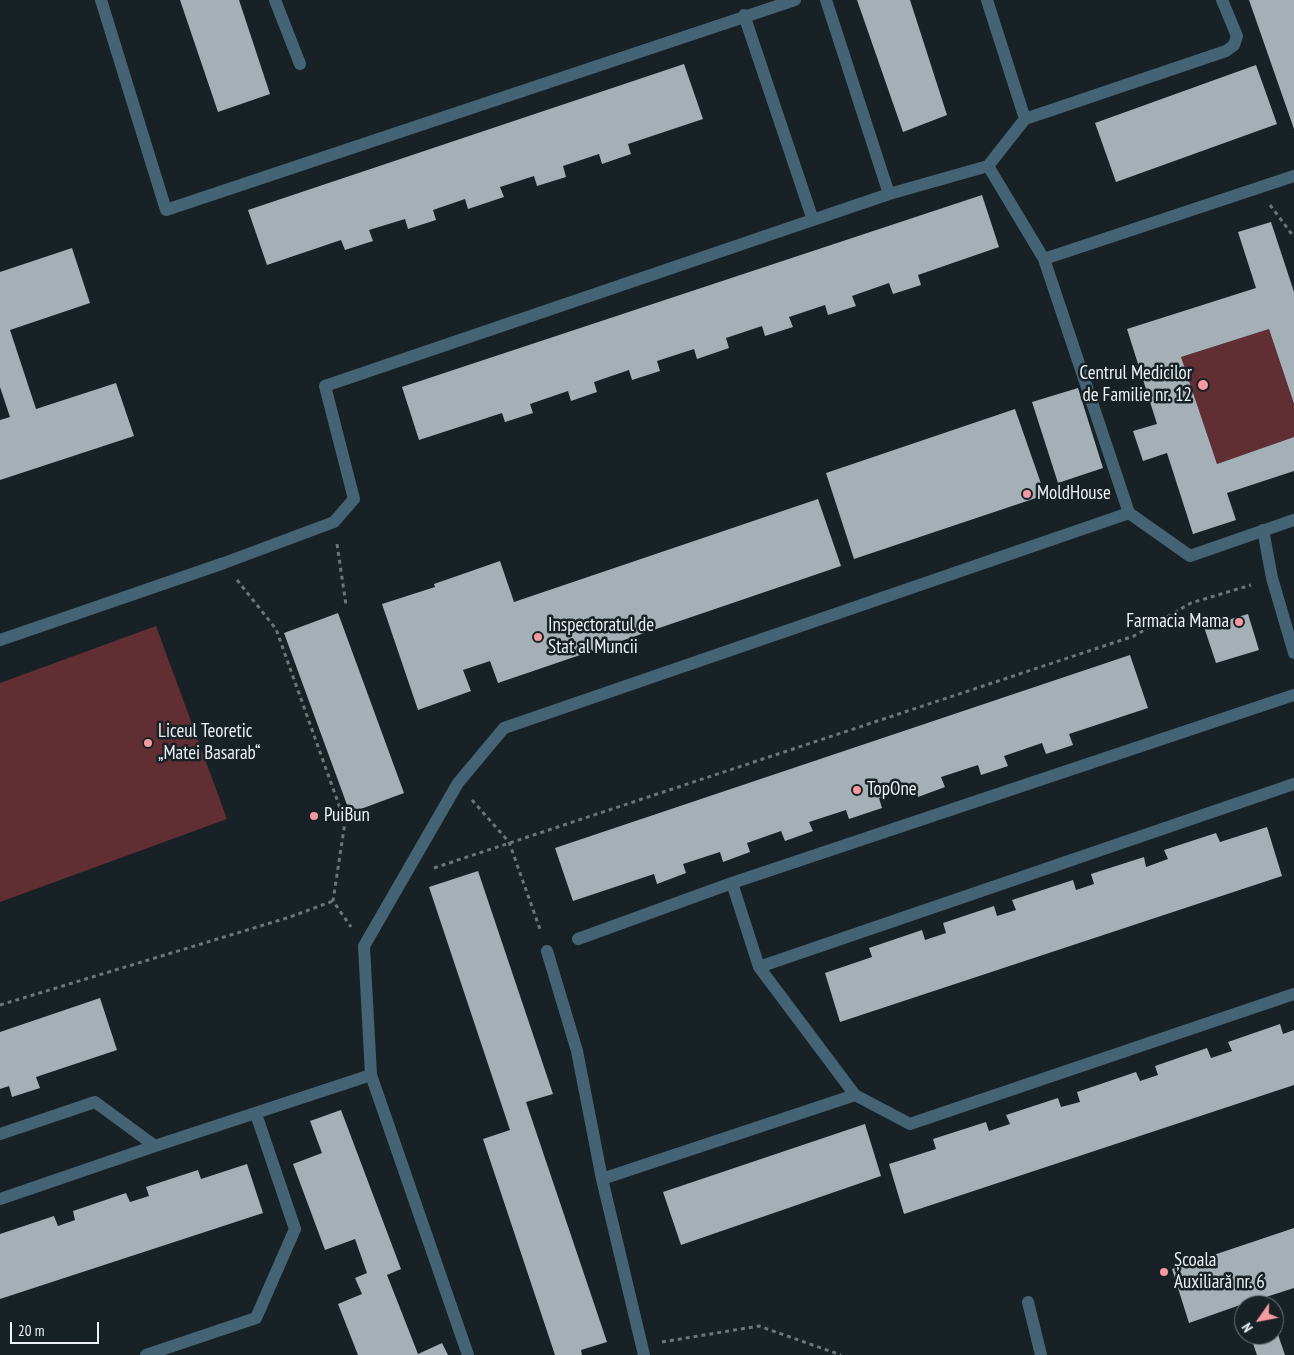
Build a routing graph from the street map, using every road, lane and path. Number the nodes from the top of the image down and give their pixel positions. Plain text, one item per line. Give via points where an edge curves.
1 (101, 0) edge
2 (275, 0) edge
3 (795, 0) edge
4 (826, 0) edge
5 (988, 0) edge
6 (1222, 0) edge
7 (744, 15) junction
8 (300, 64) dead end
9 (1025, 119) junction
10 (988, 166) junction
11 (1294, 176) edge
12 (1259, 188) junction
13 (889, 194) junction
14 (813, 220) junction
15 (1294, 237) edge
16 (1044, 259) junction
17 (1129, 513) junction
18 (1294, 520) edge
19 (334, 522) junction
20 (1263, 530) junction
21 (224, 563) junction
22 (1272, 578) junction
23 (346, 605) dead end
24 (0, 640) edge
25 (1294, 653) edge
26 (1294, 695) edge
27 (458, 783) junction
28 (1294, 784) edge
29 (509, 842) junction
30 (403, 878) junction
31 (732, 883) junction
32 (333, 901) junction
33 (578, 939) dead end
34 (364, 946) junction
35 (547, 951) joint
36 (759, 967) junction
37 (1294, 994) edge
38 (0, 1005) edge
39 (371, 1075) junction
40 (855, 1095) junction
41 (256, 1114) junction
42 (0, 1134) edge
43 (155, 1146) junction
44 (602, 1179) junction
45 (0, 1199) edge
46 (1028, 1302) dead end
47 (642, 1350) edge
48 (146, 1355) edge
49 (468, 1355) edge
50 (841, 1355) edge
51 (1041, 1355) edge

1 - 7 lane via 166,210
2 - 8 lane
3 - 7 lane
4 - 13 lane
5 - 9 lane
6 - 9 lane via 1237,36 1234,45 1226,51
7 - 14 lane
9 - 10 lane
10 - 13 lane
10 - 16 lane
11 - 12 lane
12 - 15 path
12 - 16 lane
13 - 14 lane
14 - 19 lane via 324,386 354,498
16 - 17 lane
17 - 20 lane via 1190,556
17 - 27 lane via 504,728
18 - 20 lane
19 - 21 lane
19 - 23 path
20 - 22 lane
21 - 24 lane
21 - 32 path via 276,629 345,822
22 - 25 lane
22 - 29 path via 1190,603 1134,636
26 - 31 lane
27 - 29 path
27 - 30 lane
28 - 36 lane
29 - 30 path
29 - 35 path
30 - 34 lane
31 - 33 lane
31 - 36 lane
32 - 34 path
32 - 38 path
34 - 39 lane
35 - 44 lane via 577,1051
36 - 40 lane
37 - 40 lane via 910,1124
39 - 41 lane
39 - 49 lane
40 - 44 lane
41 - 43 lane
41 - 48 lane via 295,1229 256,1318
42 - 43 lane via 95,1102
43 - 45 lane
44 - 47 lane
46 - 51 lane
47 - 50 path via 759,1326

